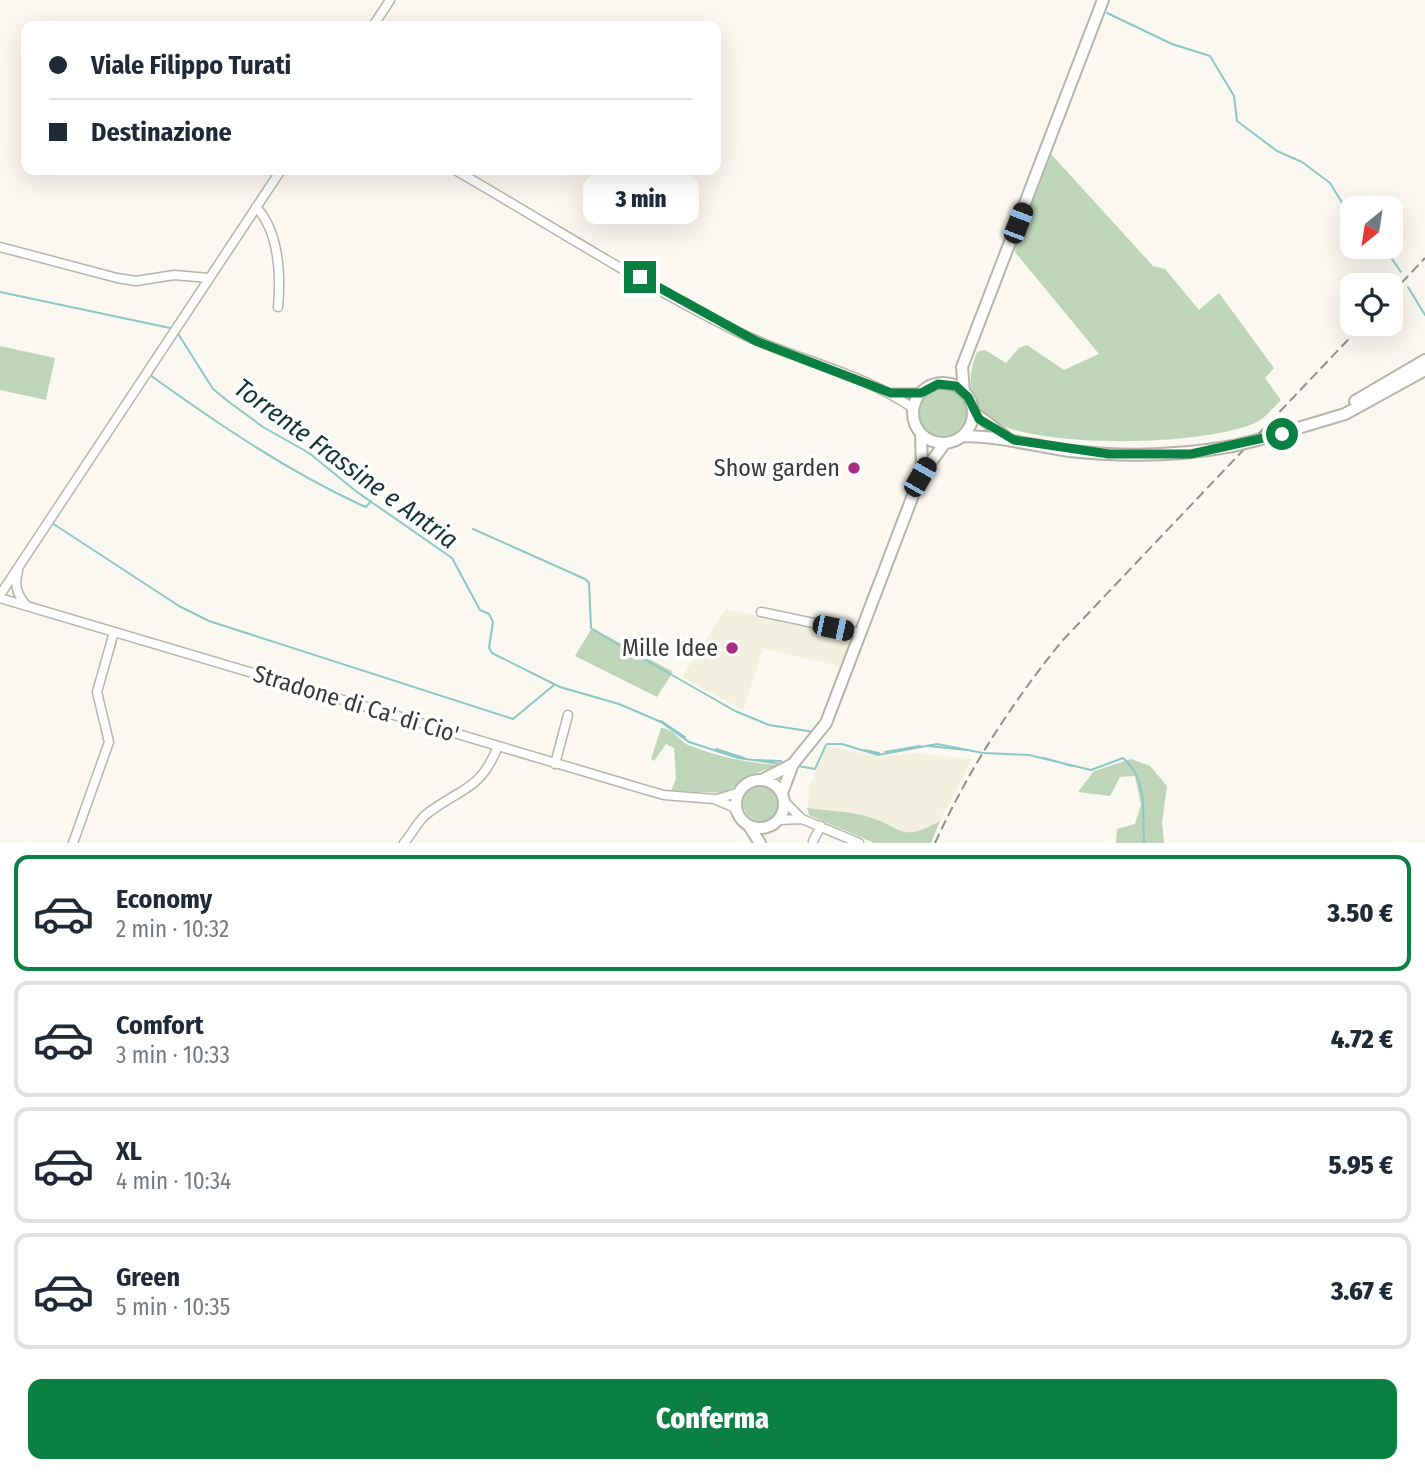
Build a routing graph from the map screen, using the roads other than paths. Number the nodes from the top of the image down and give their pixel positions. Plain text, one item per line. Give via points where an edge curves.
1 (390, 0) edge
2 (1102, 0) edge
3 (376, 21) edge
4 (278, 175) edge
5 (464, 175) edge
6 (256, 208) junction
7 (0, 247) edge
8 (209, 278) junction
9 (278, 307) dead end
10 (1425, 360) edge
11 (962, 367) junction
12 (1425, 370) edge
13 (945, 383) junction
14 (964, 392) junction
15 (891, 393) junction
16 (921, 393) junction
17 (914, 409) junction
18 (973, 412) junction
19 (1305, 427) junction
20 (921, 433) junction
21 (962, 436) junction
22 (1014, 440) junction
23 (944, 443) junction
24 (920, 477) junction
25 (21, 563) junction
26 (0, 596) edge
27 (0, 605) edge
28 (23, 605) junction
29 (761, 612) dead end
30 (114, 632) junction
31 (860, 633) junction
32 (568, 715) dead end
33 (498, 746) junction
34 (555, 764) junction
35 (793, 764) junction
36 (762, 780) junction
37 (740, 792) junction
38 (783, 797) junction
39 (715, 799) junction
40 (738, 814) junction
41 (802, 818) junction
42 (774, 823) junction
43 (749, 826) junction
44 (821, 826) junction
45 (813, 841) edge
46 (73, 843) edge
47 (404, 843) edge
48 (760, 843) edge
49 (767, 843) edge
50 (859, 843) edge

1 - 3 street
2 - 11 main road
4 - 6 street
5 - 15 street via 756,341
6 - 8 street
6 - 9 street via 268,220 281,281
7 - 8 street via 136,281 174,275
8 - 25 street
10 - 19 main road
11 - 13 main road
11 - 14 main road
12 - 19 main road via 1345,414
13 - 14 main road
13 - 16 main road
14 - 18 main road
15 - 16 street
15 - 17 street
16 - 17 main road
17 - 20 main road
18 - 21 main road via 971,426
18 - 22 main road
19 - 22 main road, bridge via 1191,454 1118,455
20 - 23 main road
20 - 24 main road
21 - 22 main road
21 - 23 main road
23 - 24 main road
24 - 31 main road
25 - 26 street
25 - 28 street via 16,585
26 - 28 street, Stradone di Ca' di Cio'
27 - 28 street
28 - 30 street, Stradone di Ca' di Cio'
29 - 31 street
30 - 33 street, Stradone di Ca' di Cio'
30 - 46 street via 97,692 108,742
31 - 35 main road via 826,723
32 - 34 street
33 - 34 street, Stradone di Ca' di Cio'
33 - 47 street via 475,784 426,814
34 - 39 street, Stradone di Ca' di Cio' via 642,791
35 - 36 main road
35 - 38 main road
36 - 37 main road via 749,783
36 - 38 main road
37 - 39 street
37 - 40 main road
38 - 41 street
38 - 42 main road
39 - 40 street
40 - 43 main road
41 - 42 street
41 - 44 street
42 - 43 main road
42 - 49 main road
43 - 48 main road
44 - 45 street
44 - 50 street

